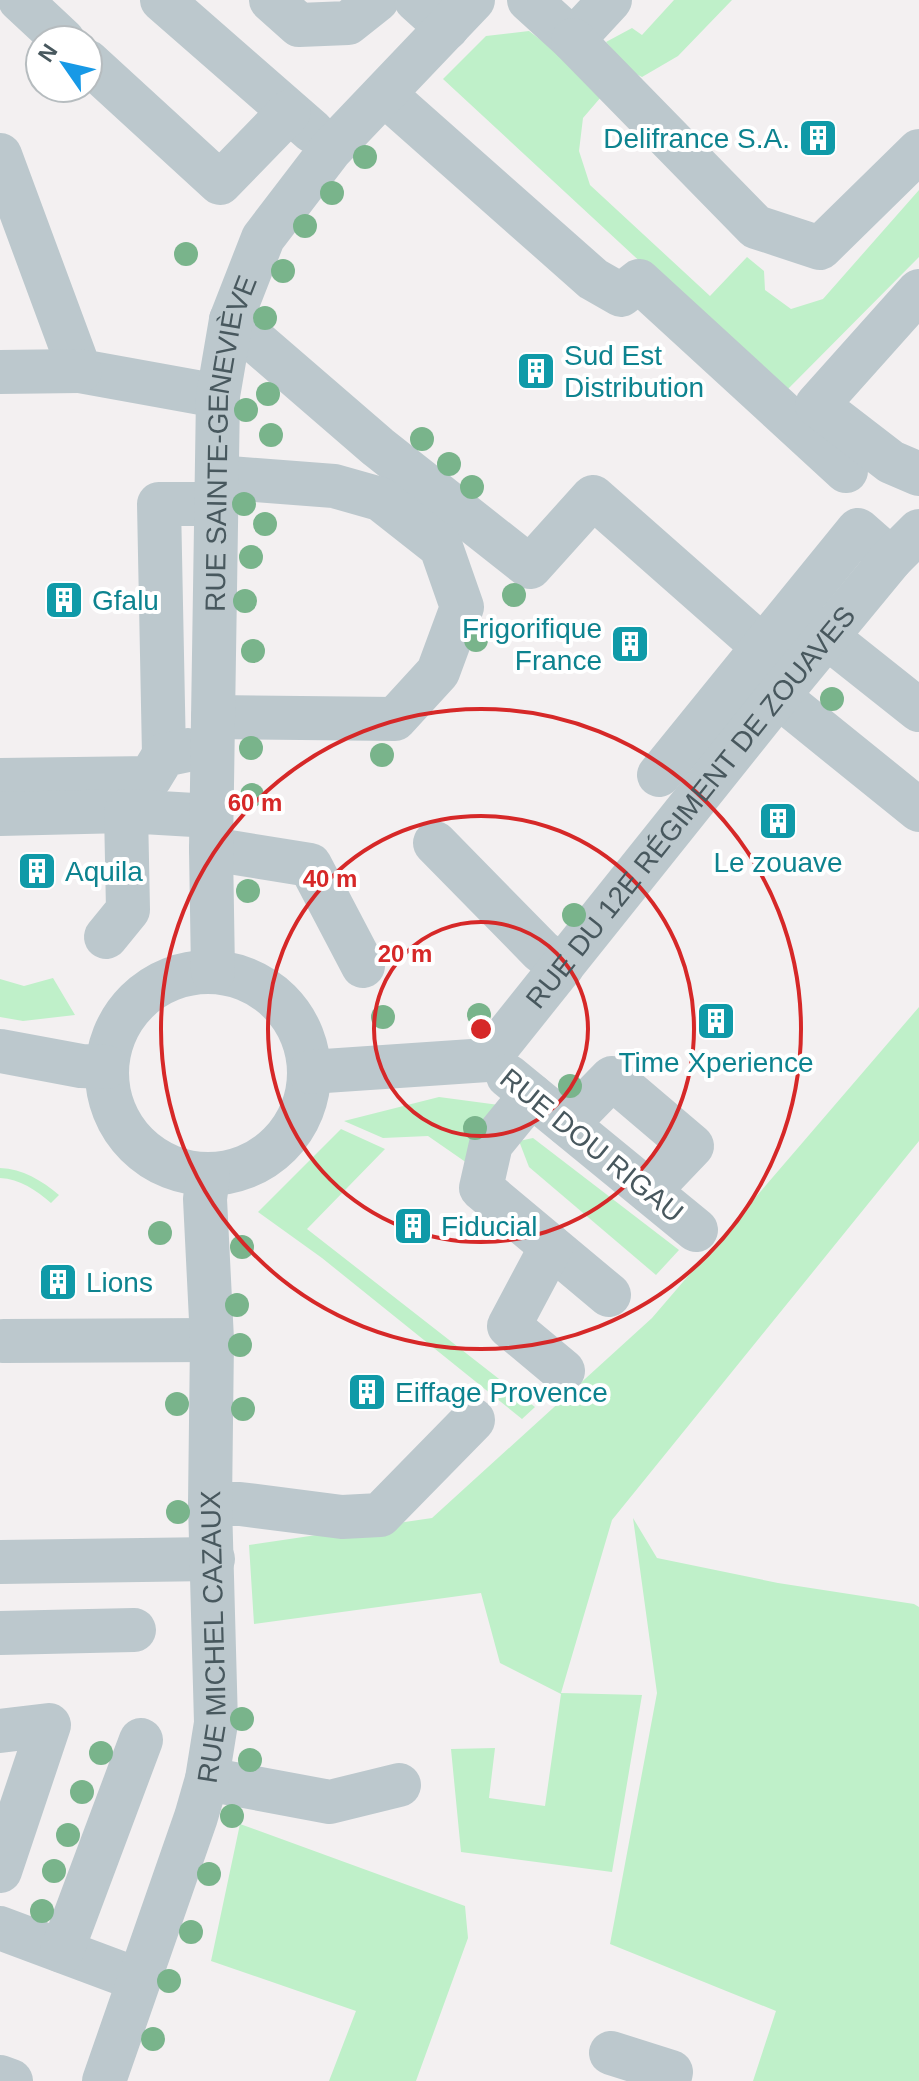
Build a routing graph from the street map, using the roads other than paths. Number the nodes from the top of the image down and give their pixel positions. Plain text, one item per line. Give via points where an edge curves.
1 (20, 0) edge
2 (162, 0) edge
3 (271, 0) edge
4 (377, 0) edge
5 (529, 0) edge
6 (610, 0) edge
7 (445, 9) edge
8 (46, 24) edge
9 (573, 40) junction
10 (104, 77) edge
11 (384, 94) junction
12 (289, 112) junction
13 (331, 149) junction
14 (919, 151) edge
15 (0, 155) edge
16 (919, 291) edge
17 (231, 320) junction
18 (80, 371) junction
19 (0, 372) edge
20 (218, 396) junction
21 (846, 471) dead end
22 (919, 474) edge
23 (217, 490) junction
24 (905, 545) edge
25 (827, 637) junction
26 (762, 646) junction
27 (778, 696) junction
28 (919, 710) edge
29 (213, 728) junction
30 (164, 755) junction
31 (659, 775) dead end
32 (0, 780) edge
33 (919, 810) edge
34 (126, 811) junction
35 (0, 814) edge
36 (211, 832) junction
37 (435, 843) dead end
38 (106, 937) dead end
39 (363, 966) dead end
40 (562, 967) junction
41 (213, 972) junction
42 (0, 1051) edge
43 (487, 1060) junction
44 (106, 1067) junction
45 (310, 1072) junction
46 (531, 1095) junction
47 (567, 1124) junction
48 (208, 1176) junction
49 (649, 1191) junction
50 (696, 1230) dead end
51 (551, 1247) junction
52 (609, 1295) dead end
53 (212, 1340) junction
54 (4, 1341) dead end
55 (563, 1371) dead end
56 (473, 1420) dead end
57 (210, 1504) junction
58 (213, 1559) junction
59 (0, 1562) edge
60 (134, 1630) dead end
61 (0, 1633) edge
62 (0, 1731) edge
63 (141, 1740) dead end
64 (207, 1779) junction
65 (399, 1785) dead end
66 (0, 1871) edge
67 (0, 1928) edge
68 (62, 1951) junction
69 (139, 1980) junction
70 (611, 2053) dead end
71 (0, 2077) edge
72 (11, 2081) edge
73 (104, 2081) edge
74 (669, 2081) edge

1 - 8 street
2 - 12 street
3 - 4 street via 299,25 348,23
5 - 9 street
6 - 9 street
7 - 11 street, RUE SAINTE-GENEVIÈVE
9 - 14 street via 756,227 820,248
10 - 12 street via 220,183
11 - 13 street, RUE SAINTE-GENEVIÈVE
11 - 21 street via 593,279 621,295 639,281
12 - 13 street
13 - 17 street, RUE SAINTE-GENEVIÈVE via 263,238
15 - 18 street
16 - 22 street via 817,405 891,462
17 - 20 street, RUE SAINTE-GENEVIÈVE
17 - 26 street via 378,447 530,567 593,497
18 - 19 street
18 - 20 street
20 - 23 street, RUE SAINTE-GENEVIÈVE
23 - 29 street, RUE SAINTE-GENEVIÈVE
23 - 29 street via 334,486 380,499 441,547 462,607 438,672 395,719
23 - 30 street via 159,504
24 - 25 street, RUE DU 12E RÉGIMENT DE ZOUAVES
24 - 26 street via 858,530
25 - 27 street, RUE DU 12E RÉGIMENT DE ZOUAVES
25 - 28 street
26 - 31 street
27 - 33 street
27 - 40 street, RUE DU 12E RÉGIMENT DE ZOUAVES
29 - 30 street via 189,749
29 - 36 street, RUE SAINTE-GENEVIÈVE
30 - 32 street via 150,778
34 - 35 street
34 - 36 street
34 - 38 street via 128,910
36 - 39 street via 310,865
36 - 41 street, RUE SAINTE-GENEVIÈVE
37 - 40 street
40 - 43 street, RUE DU 12E RÉGIMENT DE ZOUAVES
41 - 44 street via 181,975 153,988 129,1009 113,1036
41 - 45 street via 243,978 270,992 291,1014 305,1041
42 - 44 street
43 - 45 street
43 - 46 street, RUE DOU RIGAU
44 - 48 street via 109,1100 123,1131 146,1155 175,1171
45 - 48 street via 305,1104 291,1132 268,1156 240,1171
46 - 47 street, RUE DOU RIGAU
46 - 51 street via 491,1144 481,1188
47 - 49 street, RUE DOU RIGAU
47 - 49 street via 612,1078 692,1146
48 - 53 street, RUE MICHEL CAZAUX
49 - 50 street, RUE DOU RIGAU
51 - 52 street
51 - 55 street via 509,1326
53 - 54 street
53 - 57 street, RUE MICHEL CAZAUX
56 - 57 street via 380,1515 342,1517
57 - 58 street, RUE MICHEL CAZAUX
58 - 59 street
58 - 64 street, RUE MICHEL CAZAUX via 216,1723
60 - 61 street
62 - 66 street via 49,1725
63 - 68 street
64 - 65 street via 330,1802
64 - 69 street, RUE MICHEL CAZAUX
67 - 68 street
68 - 69 street
69 - 73 street, RUE MICHEL CAZAUX
70 - 74 street via 671,2072
71 - 72 street

